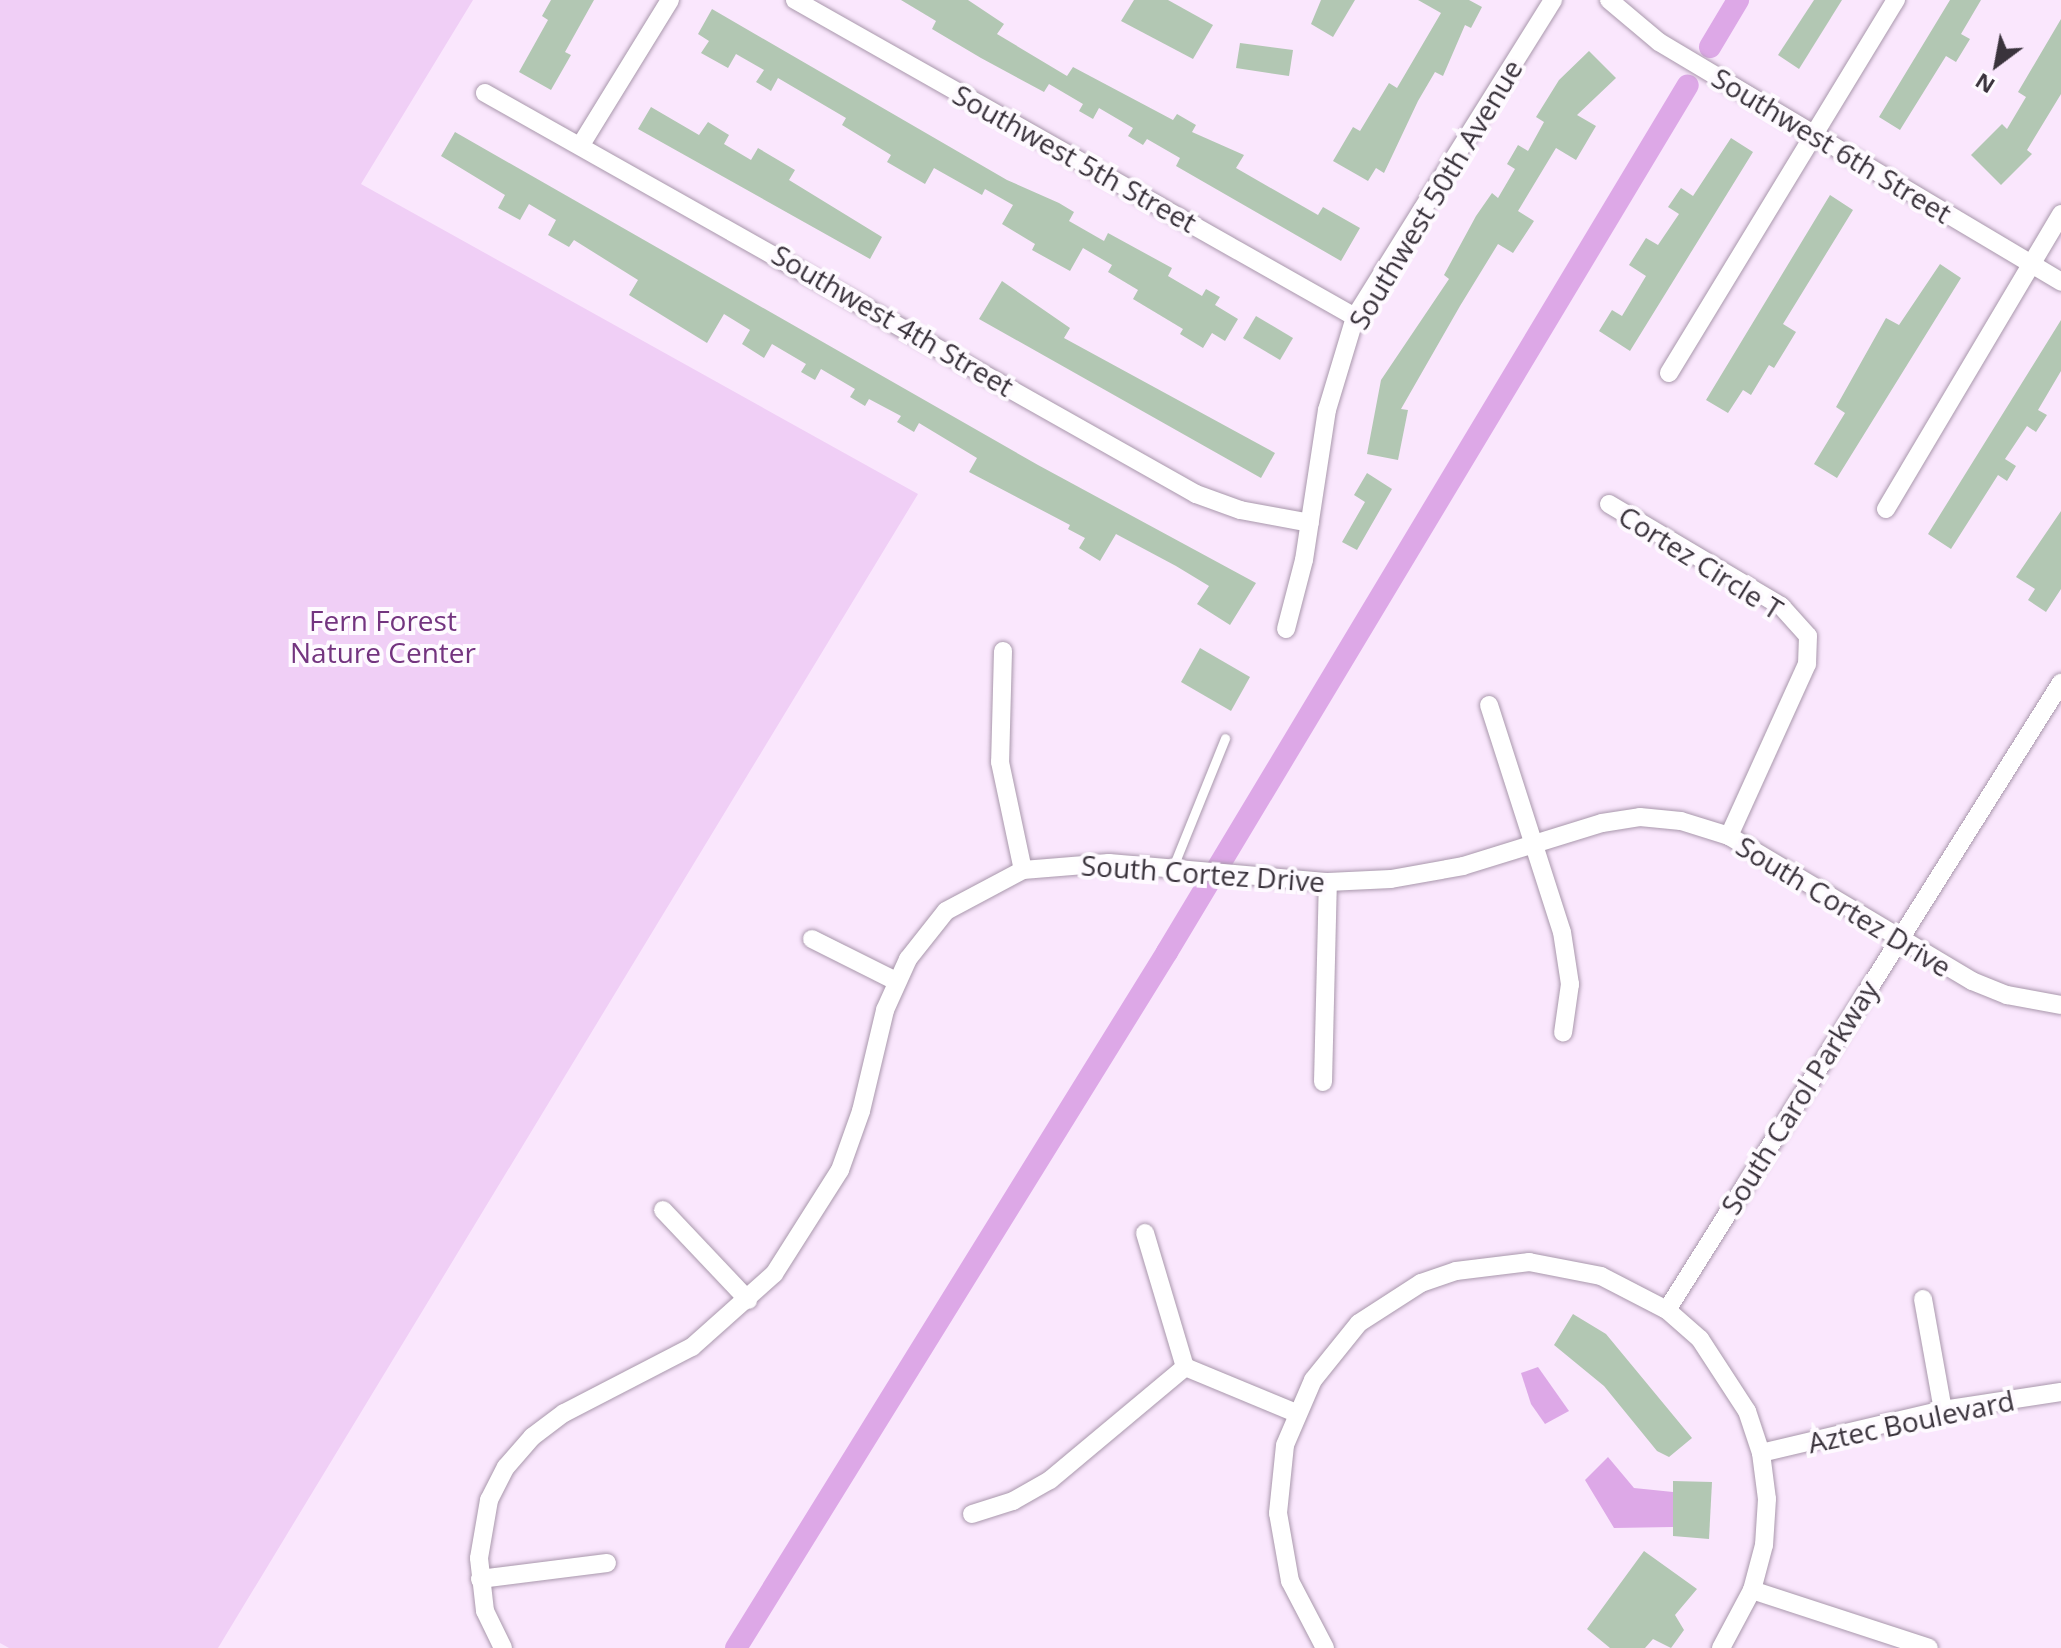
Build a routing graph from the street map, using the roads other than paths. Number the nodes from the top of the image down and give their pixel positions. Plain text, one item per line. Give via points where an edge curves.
1 (670, 0) edge
2 (795, 0) edge
3 (1553, 0) edge
4 (1609, 0) edge
5 (1896, 0) edge
6 (485, 93) dead end
7 (1815, 134) junction
8 (582, 143) junction
9 (2061, 214) edge
10 (2032, 264) junction
11 (2061, 282) edge
12 (1355, 317) junction
13 (1669, 373) dead end
14 (1609, 504) dead end
15 (1886, 509) dead end
16 (1310, 523) junction
17 (1286, 629) dead end
18 (1003, 651) dead end
19 (2061, 683) edge
20 (1489, 705) dead end
21 (1225, 738) dead end
22 (1729, 836) junction
23 (1533, 843) junction
24 (1182, 868) junction
25 (1023, 870) junction
26 (1328, 882) junction
27 (812, 939) dead end
28 (1897, 939) junction
29 (896, 981) junction
30 (2061, 1005) edge
31 (1563, 1033) dead end
32 (1323, 1082) dead end
33 (663, 1210) dead end
34 (1145, 1233) dead end
35 (1923, 1299) dead end
36 (748, 1300) junction
37 (1667, 1310) junction
38 (1185, 1367) junction
39 (2061, 1392) edge
40 (1943, 1410) junction
41 (1296, 1413) junction
42 (1761, 1453) junction
43 (972, 1514) dead end
44 (607, 1563) dead end
45 (480, 1579) junction
46 (1752, 1590) junction
47 (503, 1648) edge
48 (1325, 1648) edge
49 (1721, 1648) edge
50 (1929, 1648) edge

1 - 8 street
2 - 12 street, Southwest 5th Street
3 - 12 street, Southwest 50th Avenue
4 - 7 street, Southwest 6th Street via 1659,42
5 - 7 street
6 - 8 street, Southwest 4th Street
7 - 10 street, Southwest 6th Street
7 - 13 street
8 - 16 street, Southwest 4th Street via 1196,494 1240,510
9 - 10 street
10 - 11 street, Southwest 6th Street
10 - 15 street
12 - 16 street, Southwest 50th Avenue via 1327,410
14 - 22 street, Cortez Circle T via 1781,606 1808,636 1807,664
16 - 17 street, Southwest 50th Avenue
18 - 25 street via 1000,762
19 - 28 street, South Carol Parkway
20 - 23 street
21 - 24 lane
22 - 23 street, South Cortez Drive via 1681,821 1640,817
22 - 28 street, South Cortez Drive
23 - 26 street, South Cortez Drive via 1429,874
23 - 31 street via 1562,932 1570,984
24 - 25 street, South Cortez Drive via 1066,863
24 - 26 street, South Cortez Drive
25 - 29 street, South Cortez Drive via 946,911 920,940
26 - 32 street
27 - 29 street
28 - 30 street, South Cortez Drive via 1972,981 2007,995
28 - 37 street, South Carol Parkway
29 - 36 street, South Cortez Drive via 855,1130 832,1188 799,1242
33 - 36 street
34 - 38 street
35 - 40 street
36 - 45 street, South Cortez Drive via 692,1347 564,1413 518,1451 489,1500 479,1539
37 - 41 street via 1635,1290 1566,1266 1517,1263 1456,1271 1410,1289 1359,1323 1320,1370
37 - 42 street via 1727,1373
38 - 41 street
38 - 43 street via 1050,1480 1013,1501
39 - 40 street, Aztec Boulevard
40 - 42 street, Aztec Boulevard
41 - 48 street via 1279,1479 1282,1548 1303,1613
42 - 46 street via 1767,1499 1764,1545
44 - 45 street
45 - 47 street, South Cortez Drive via 485,1611
46 - 49 street
46 - 50 street

